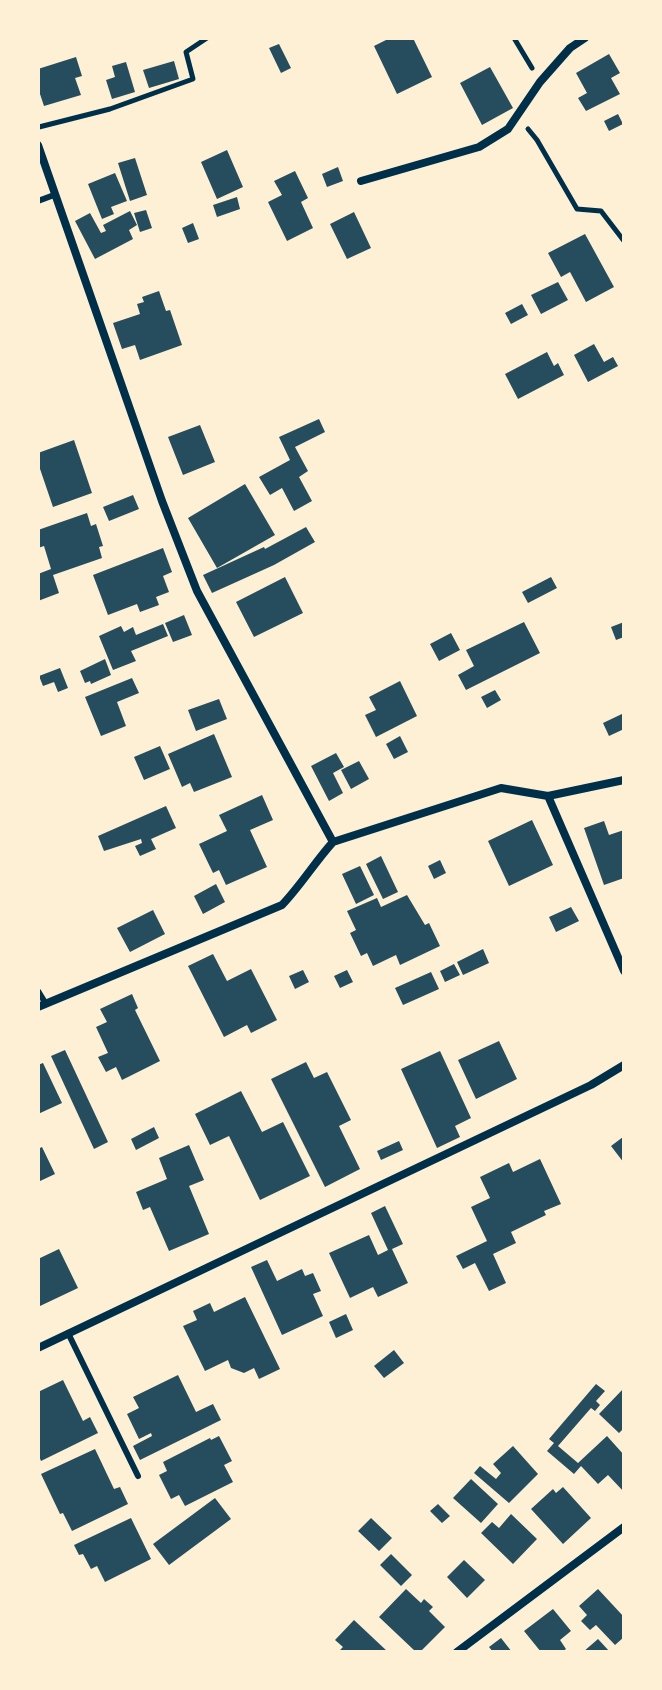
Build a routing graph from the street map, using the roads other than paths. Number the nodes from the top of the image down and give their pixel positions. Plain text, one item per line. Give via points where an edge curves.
1 (585, 38) edge
2 (38, 145) edge
3 (361, 181) dead end
4 (54, 195) junction
5 (38, 201) edge
6 (624, 780) edge
7 (548, 796) junction
8 (333, 842) junction
9 (624, 971) edge
10 (38, 991) edge
11 (42, 1006) edge
12 (624, 1065) edge
13 (68, 1333) junction
14 (38, 1348) edge
15 (138, 1476) dead end
16 (624, 1527) edge
17 (457, 1652) edge

1 - 3 street via 540,82 508,129 479,147
2 - 4 street
4 - 5 lane
4 - 8 street via 197,591
6 - 7 street
7 - 8 street via 501,788
7 - 9 street
8 - 11 street via 282,905
10 - 11 lane
12 - 13 street
13 - 14 street
13 - 15 lane
16 - 17 street

